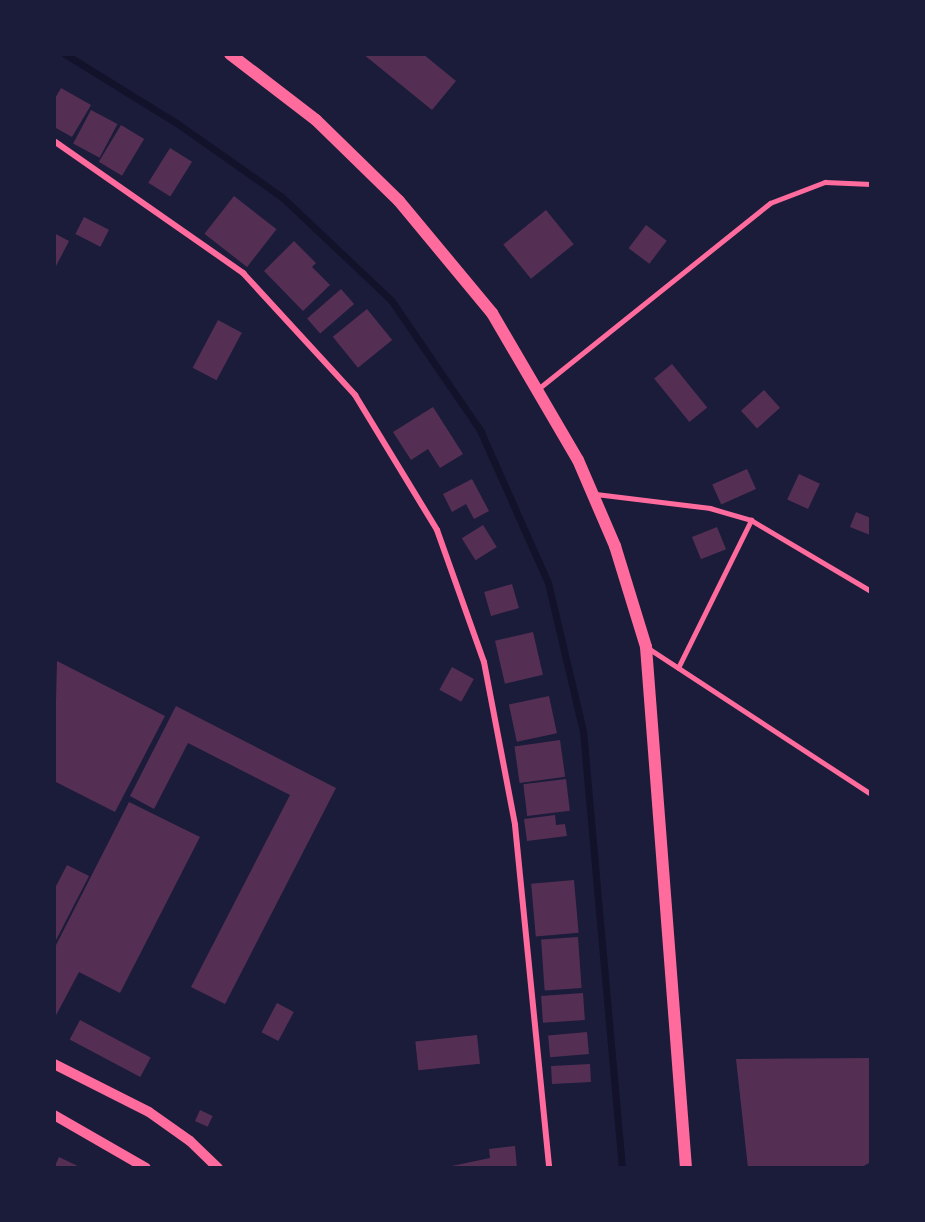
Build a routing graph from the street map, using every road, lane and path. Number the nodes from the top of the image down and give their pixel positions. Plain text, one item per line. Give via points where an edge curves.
1 (230, 54) edge
2 (54, 141) edge
3 (871, 184) edge
4 (537, 389) junction
5 (592, 493) junction
6 (751, 520) junction
7 (871, 591) edge
8 (646, 647) junction
9 (678, 668) junction
10 (871, 794) edge
11 (54, 1064) edge
12 (55, 1116) edge
13 (146, 1168) edge
14 (218, 1168) edge
15 (549, 1168) edge
16 (686, 1168) edge

1 - 4 main road via 316,120 399,201 492,313
2 - 15 street via 243,273 355,395 437,530 484,662 515,825
3 - 4 lane via 825,182 770,203
4 - 5 main road via 578,460
5 - 6 lane via 710,508
5 - 8 main road via 615,546
6 - 7 lane
6 - 9 lane
8 - 9 lane
8 - 16 main road
9 - 10 lane
11 - 14 street via 149,1112 190,1141
12 - 13 street

